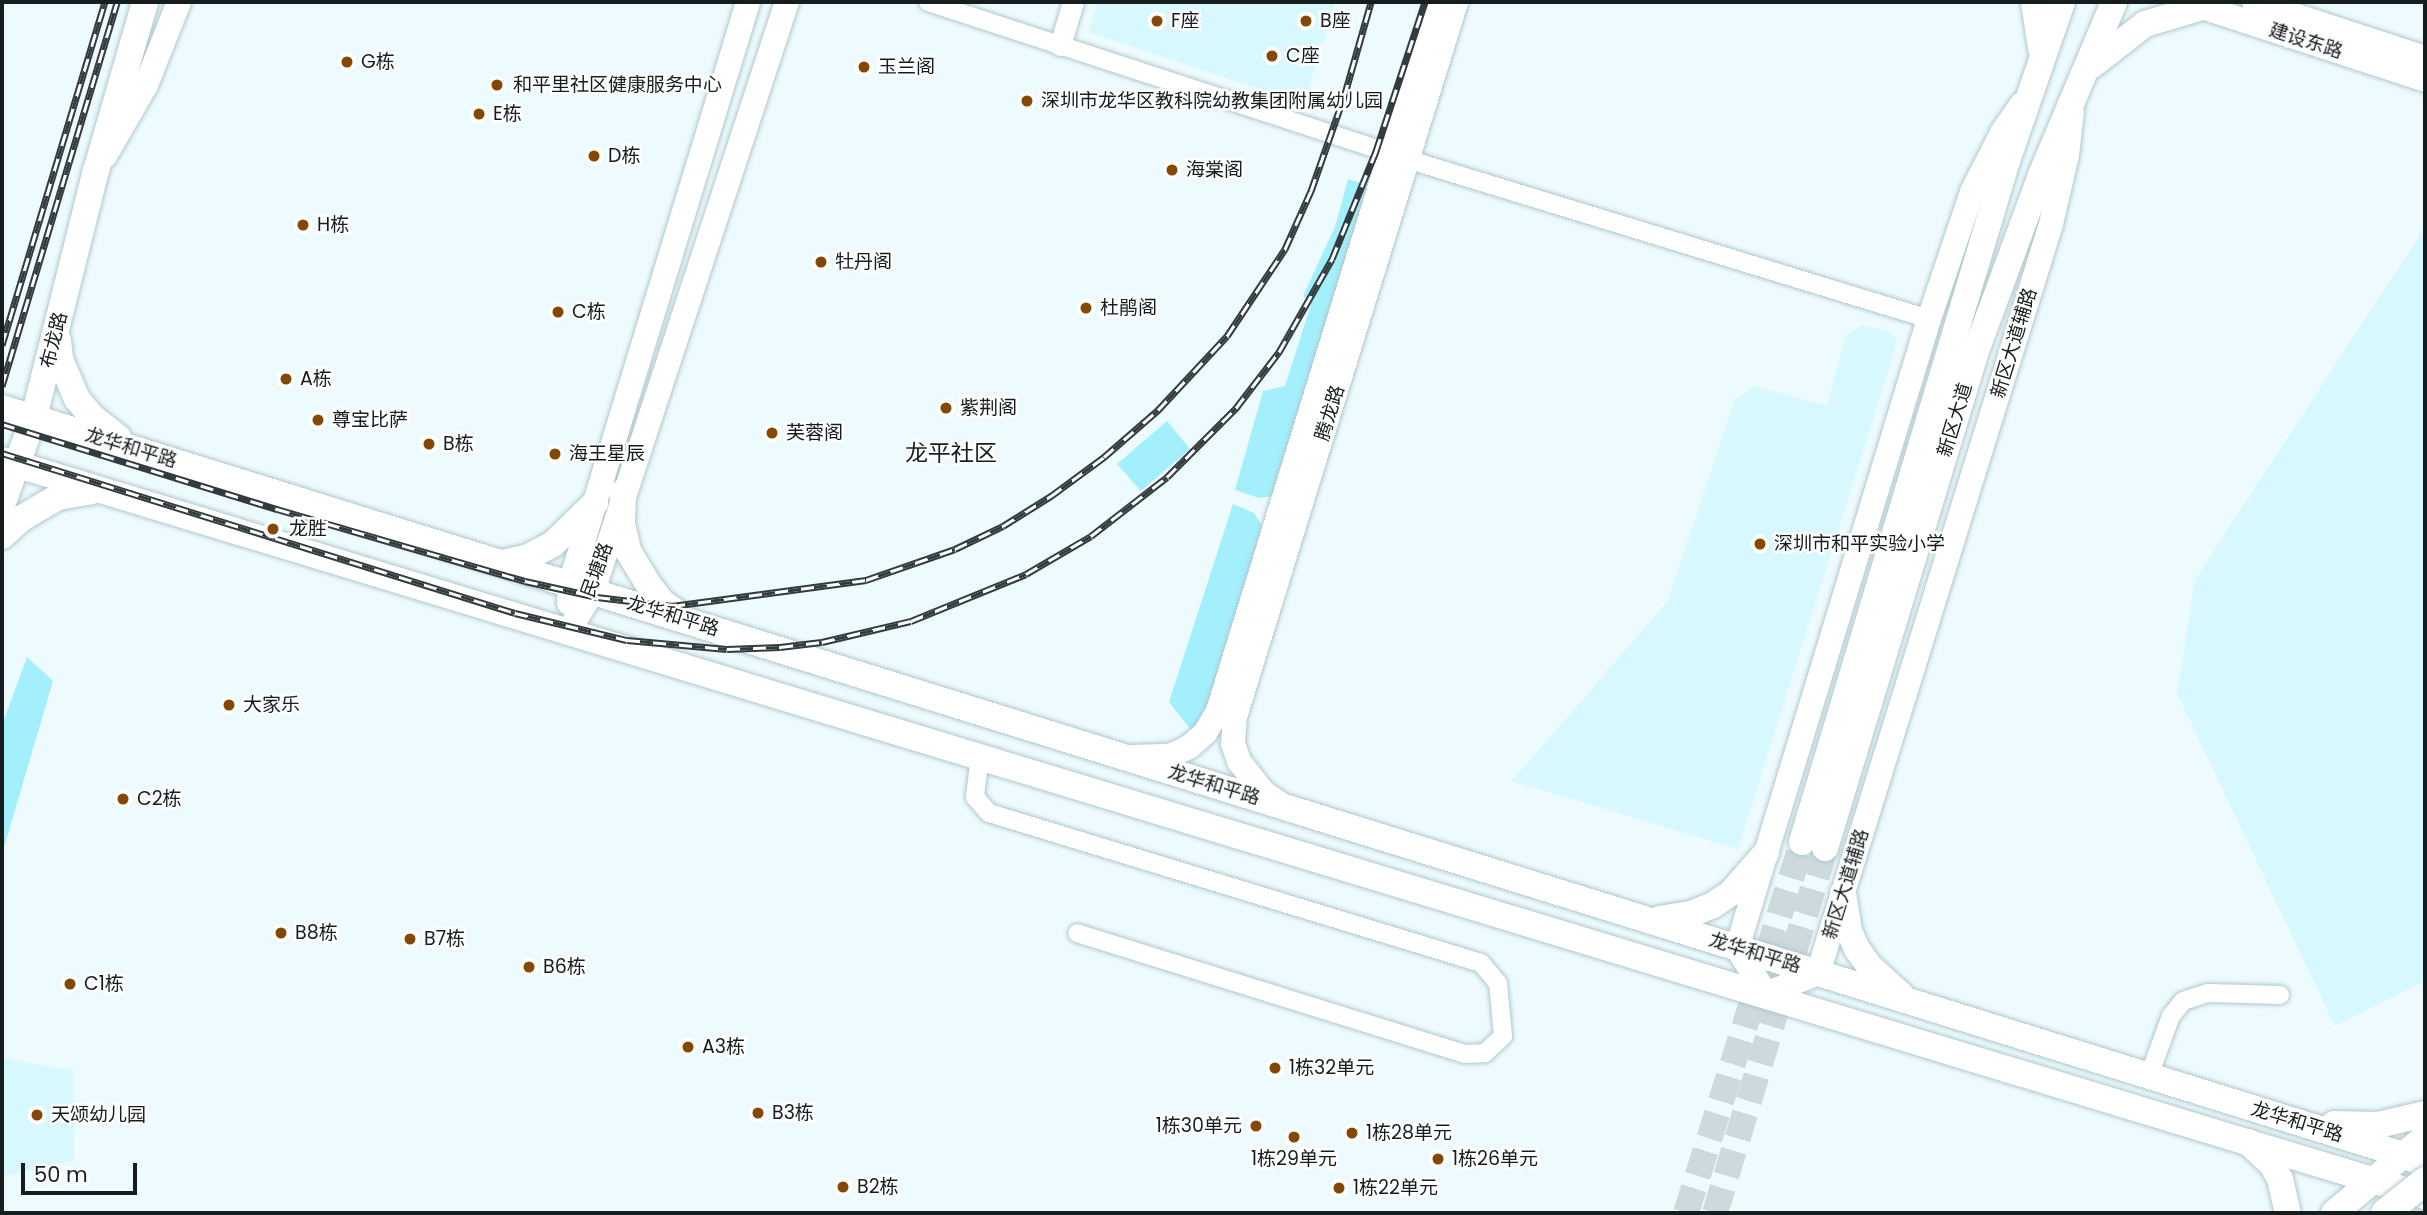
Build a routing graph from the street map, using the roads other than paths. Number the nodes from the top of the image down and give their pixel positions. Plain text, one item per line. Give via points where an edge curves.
1 (145, 2) edge
2 (179, 2) edge
3 (748, 2) edge
4 (786, 2) edge
5 (928, 2) edge
6 (1073, 2) edge
7 (1437, 2) edge
8 (1456, 2) edge
9 (2034, 2) edge
10 (2062, 2) edge
11 (2114, 2) edge
12 (2254, 2) edge
13 (2195, 4) edge
14 (1060, 45) junction
15 (2425, 58) edge
16 (2039, 64) junction
17 (2085, 73) junction
18 (2425, 80) edge
19 (2029, 93) junction
20 (2074, 101) junction
21 (1400, 157) junction
22 (96, 171) junction
23 (1929, 319) junction
24 (57, 330) junction
25 (2, 408) edge
26 (34, 417) junction
27 (137, 450) junction
28 (9, 463) edge
29 (103, 491) junction
30 (623, 492) junction
31 (595, 503) junction
32 (2, 505) edge
33 (2, 536) edge
34 (502, 563) junction
35 (581, 588) junction
36 (691, 622) junction
37 (568, 632) junction
38 (980, 756) junction
39 (1122, 756) junction
40 (1286, 807) junction
41 (1766, 853) junction
42 (1843, 893) junction
43 (1642, 918) junction
44 (1077, 933) dead end
45 (1737, 948) junction
46 (1818, 973) junction
47 (1766, 995) junction
48 (2280, 995) dead end
49 (1911, 1002) junction
50 (2148, 1076) junction
51 (2425, 1114) edge
52 (2293, 1121) junction
53 (2425, 1137) edge
54 (2244, 1139) junction
55 (2415, 1160) edge
56 (2377, 1179) junction
57 (2425, 1181) edge
58 (2425, 1196) edge
59 (2288, 1213) edge
60 (2334, 1213) edge
61 (2385, 1213) edge

1 - 22 main road, 布龙路
2 - 22 main road, 布龙路 via 146,85
3 - 31 main road, 民塘路
4 - 30 main road, 民塘路
5 - 14 street
6 - 14 street
7 - 21 main road, 腾龙路
8 - 21 main road, 腾龙路
9 - 16 main road via 2041,33
10 - 16 main road, 新区大道
11 - 17 main road, 新区大道
12 - 15 main road, 建设东路
13 - 17 main road via 2145,24
13 - 18 main road, 建设东路
14 - 21 street
16 - 19 main road, 新区大道
17 - 20 main road, 新区大道
19 - 20 main road, 新区大道 via 1813,845 1976,351 2041,175
19 - 23 main road via 1972,192
20 - 42 main road, 新区大道辅路 via 2051,224
21 - 23 street
21 - 39 main road, 腾龙路 via 1217,711 1205,733 1189,747 1170,756
21 - 40 main road, 腾龙路 via 1235,717 1233,744 1239,761 1264,792
22 - 24 main road, 布龙路
23 - 41 main road
24 - 26 main road, 布龙路
24 - 27 main road via 60,359 77,399 102,425
25 - 26 main road, 龙华和平路
26 - 27 main road, 龙华和平路
26 - 28 main road, 布龙路
27 - 34 main road, 龙华和平路
28 - 29 main road, 龙华和平路
28 - 32 main road, 布龙路
29 - 33 main road via 58,497
29 - 37 main road, 龙华和平路
30 - 35 main road, 民塘路
30 - 36 main road via 622,524 628,551 664,604
31 - 34 main road via 553,544 526,558
31 - 35 main road, 民塘路
34 - 35 main road, 龙华和平路
35 - 36 main road, 龙华和平路
35 - 37 main road, 民塘路
36 - 39 main road, 龙华和平路
37 - 38 main road, 龙华和平路
38 - 44 street via 975,797 989,813 1481,963 1498,983 1503,1036 1485,1053 1465,1054
38 - 47 main road, 龙华和平路
39 - 40 main road, 龙华和平路
40 - 43 main road, 龙华和平路
41 - 43 main road via 1731,893 1713,905 1669,919
41 - 45 main road
42 - 46 main road, 新区大道辅路
42 - 49 main road via 1857,949 1889,986
43 - 45 main road, 龙华和平路
45 - 46 main road, 龙华和平路
45 - 47 main road
46 - 47 main road
46 - 49 main road, 龙华和平路
47 - 54 main road, 龙华和平路
48 - 50 street via 2208,993 2183,1001 2171,1016
49 - 50 main road, 龙华和平路
50 - 52 main road, 龙华和平路
51 - 52 main road via 2378,1125
52 - 55 main road, 龙华和平路
53 - 55 main road
54 - 56 main road, 龙华和平路
54 - 59 main road via 2272,1164
55 - 56 main road
56 - 58 main road, 龙华和平路
56 - 60 main road
57 - 61 highway, bridge

